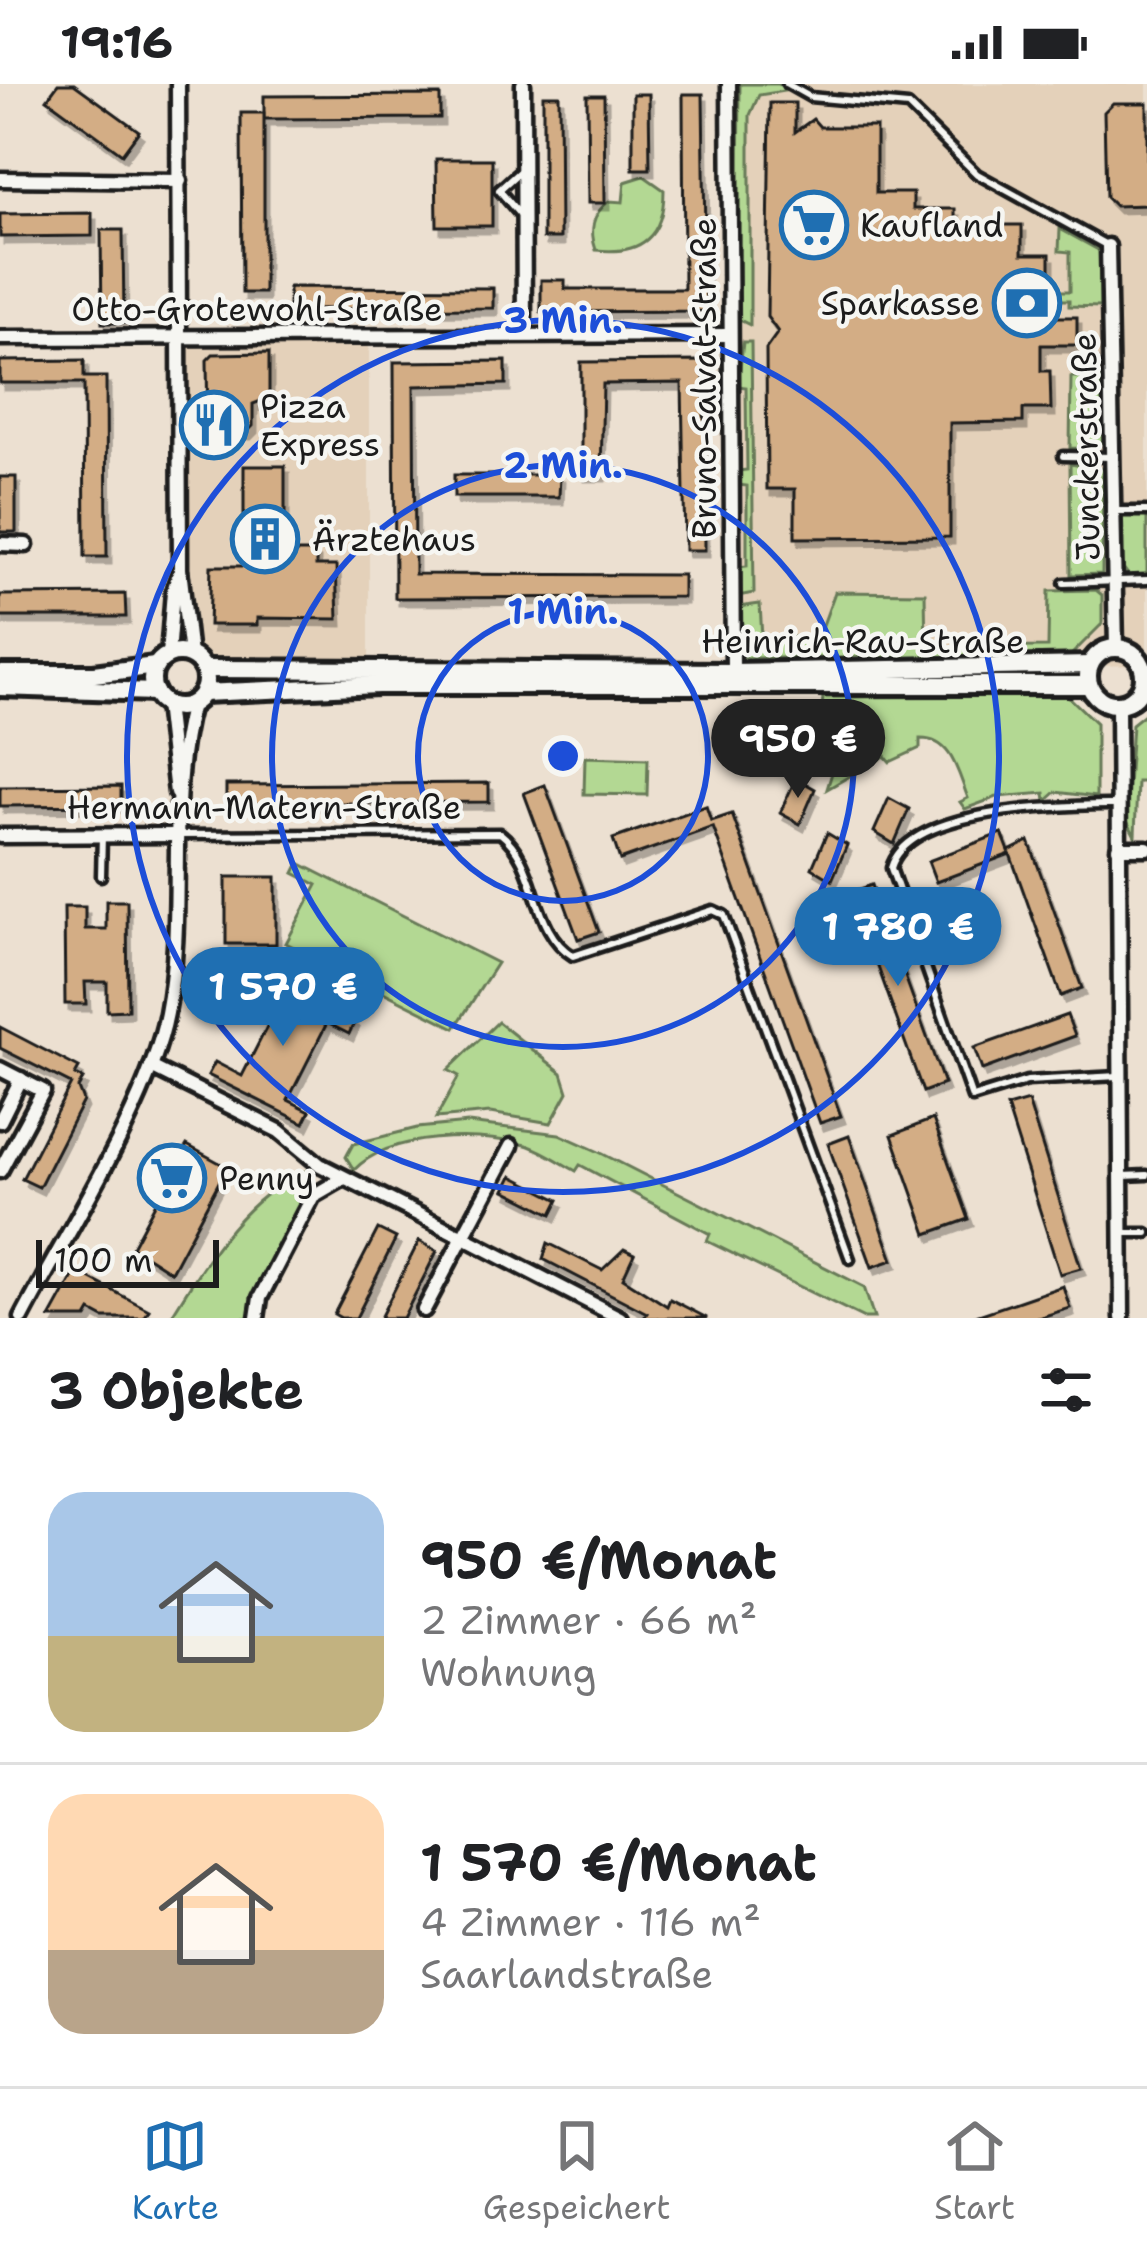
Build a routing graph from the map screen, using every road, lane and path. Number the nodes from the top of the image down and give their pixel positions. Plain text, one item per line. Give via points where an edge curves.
1 (178, 84) edge
2 (524, 84) edge
3 (729, 84) edge
4 (787, 84) edge
5 (524, 170) junction
6 (0, 179) edge
7 (180, 182) junction
8 (524, 218) junction
9 (1108, 246) joint
10 (524, 334) junction
11 (730, 335) junction
12 (0, 338) edge
13 (180, 338) junction
14 (1063, 456) dead end
15 (1112, 457) junction
16 (1112, 511) junction
17 (1147, 511) edge
18 (0, 544) edge
19 (26, 544) dead end
20 (181, 569) junction
21 (1147, 580) edge
22 (1064, 583) dead end
23 (1115, 583) junction
24 (1116, 648) junction
25 (190, 655) junction
26 (162, 661) junction
27 (1090, 665) junction
28 (204, 669) junction
29 (733, 673) junction
30 (0, 674) edge
31 (1145, 678) edge
32 (1089, 686) junction
33 (0, 687) edge
34 (160, 698) junction
35 (198, 698) junction
36 (1118, 704) junction
37 (178, 800) junction
38 (1117, 805) junction
39 (175, 835) junction
40 (0, 836) edge
41 (102, 836) junction
42 (1118, 848) junction
43 (1147, 848) edge
44 (101, 876) dead end
45 (151, 1067) junction
46 (0, 1069) edge
47 (1118, 1076) junction
48 (21, 1079) junction
49 (0, 1120) edge
50 (512, 1146) dead end
51 (320, 1166) junction
52 (0, 1171) edge
53 (1147, 1175) edge
54 (1120, 1176) junction
55 (344, 1178) junction
56 (313, 1196) junction
57 (1120, 1233) junction
58 (1147, 1233) edge
59 (465, 1236) junction
60 (850, 1259) dead end
61 (424, 1310) dead end
62 (22, 1318) edge
63 (257, 1318) edge
64 (620, 1318) edge
65 (1122, 1318) edge

1 - 7 street
2 - 5 street
3 - 11 street, Bruno-Salvat-Straße
4 - 9 lane via 811,97 908,106 977,174
5 - 8 street
5 - 8 lane via 499,190
6 - 7 street
7 - 13 street
8 - 10 street
9 - 15 street, Junckerstraße
10 - 11 street, Otto-Grotewohl-Straße
10 - 13 street, Otto-Grotewohl-Straße
11 - 29 street, Bruno-Salvat-Straße
12 - 13 street, Otto-Grotewohl-Straße
13 - 20 street
14 - 15 lane
15 - 16 street, Junckerstraße
16 - 17 lane
16 - 23 street, Junckerstraße
18 - 19 street
20 - 25 street
20 - 26 street
21 - 23 lane
22 - 23 lane
23 - 24 street, Junckerstraße
24 - 27 main road
24 - 31 main road via 1135,655
25 - 26 main road
25 - 28 main road
26 - 30 main road via 107,674
26 - 34 main road
27 - 29 main road, Heinrich-Rau-Straße
27 - 32 main road
28 - 29 main road, Heinrich-Rau-Straße
28 - 35 main road
31 - 36 main road
32 - 35 main road, Heinrich-Rau-Straße via 378,685
32 - 36 main road
33 - 34 main road
34 - 35 main road, Heinrich-Rau-Straße
34 - 37 street
35 - 37 street
36 - 38 street
37 - 39 street
38 - 42 street
38 - 47 lane via 961,819 892,861 971,1098 1027,1081
39 - 41 street, Hermann-Matern-Straße
39 - 45 street via 176,958
39 - 60 lane, Hermann-Matern-Straße via 500,833 518,847 555,945 573,956 713,910 724,915
40 - 41 street, Hermann-Matern-Straße
41 - 44 lane
42 - 43 street
42 - 47 street
45 - 51 street via 279,1131
45 - 62 street
46 - 48 street
47 - 54 street
48 - 49 street
48 - 52 street via 43,1091
50 - 59 street
51 - 55 street
51 - 56 street
53 - 54 lane
54 - 57 street
55 - 56 street
55 - 59 street
56 - 63 street
57 - 58 lane
57 - 65 street
59 - 61 street
59 - 64 street

